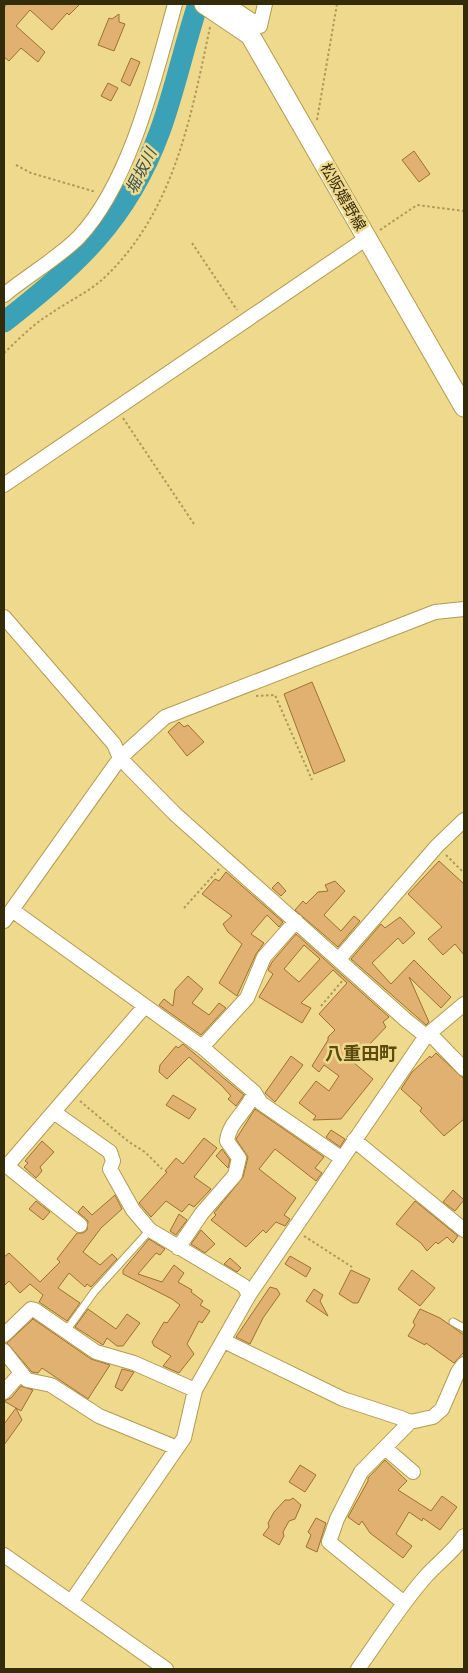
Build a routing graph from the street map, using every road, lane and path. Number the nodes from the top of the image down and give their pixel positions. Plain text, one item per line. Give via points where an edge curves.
1 (175, 4) edge
2 (265, 4) edge
3 (337, 4) edge
4 (215, 5) edge
5 (317, 121) dead end
6 (16, 164) dead end
7 (108, 196) junction
8 (464, 210) edge
9 (367, 238) junction
10 (192, 243) dead end
11 (4, 294) edge
12 (244, 321) junction
13 (4, 353) edge
14 (464, 407) edge
15 (116, 408) junction
16 (4, 485) edge
17 (194, 524) dead end
18 (464, 609) edge
19 (4, 617) edge
20 (247, 685) junction
21 (120, 758) junction
22 (312, 780) dead end
23 (464, 820) edge
24 (437, 846) junction
25 (228, 860) junction
26 (464, 873) edge
27 (184, 908) dead end
28 (8, 916) edge
29 (296, 921) junction
30 (339, 959) junction
31 (351, 970) junction
32 (464, 1004) edge
33 (145, 1006) junction
34 (321, 1006) dead end
35 (426, 1036) junction
36 (202, 1048) junction
37 (464, 1069) edge
38 (254, 1092) junction
39 (71, 1093) junction
40 (55, 1113) junction
41 (354, 1140) junction
42 (341, 1158) junction
43 (5, 1165) edge
44 (162, 1169) dead end
45 (80, 1225) dead end
46 (294, 1229) junction
47 (150, 1230) junction
48 (464, 1230) edge
49 (178, 1248) junction
50 (352, 1267) dead end
51 (249, 1295) junction
52 (453, 1322) dead end
53 (464, 1328) edge
54 (66, 1331) junction
55 (4, 1335) edge
56 (224, 1341) junction
57 (4, 1351) edge
58 (464, 1364) edge
59 (22, 1373) junction
60 (195, 1390) junction
61 (4, 1392) edge
62 (410, 1422) junction
63 (178, 1448) junction
64 (385, 1448) junction
65 (413, 1472) dead end
66 (464, 1536) edge
67 (4, 1555) edge
68 (71, 1602) junction
69 (404, 1604) junction
70 (166, 1669) edge
71 (358, 1669) edge

1 - 7 street via 151,90
2 - 4 street via 260,26
3 - 5 path
4 - 9 main road, 松阪嬉野線 via 250,35
4 - 13 path via 187,132 162,198 129,251 103,279 47,315
6 - 7 path via 31,172
7 - 11 street via 68,247
8 - 9 path via 417,205
9 - 12 street
9 - 14 main road, 松阪嬉野線
10 - 12 path
12 - 15 street
15 - 16 street
15 - 17 path
18 - 20 street via 435,612
19 - 21 street via 114,744
20 - 21 street via 165,717
20 - 22 path via 254,696 275,695
21 - 25 street via 175,814
21 - 28 street
23 - 24 street
24 - 26 path
24 - 30 street
25 - 27 path
25 - 29 street
28 - 33 street
29 - 30 street
29 - 36 street via 264,957 247,998
30 - 31 street
31 - 34 path
31 - 35 street
32 - 35 street
33 - 36 street
33 - 39 street
35 - 37 street via 434,1038
35 - 41 street
36 - 38 street
38 - 42 street via 261,1103
38 - 49 street via 251,1104 228,1131 227,1141 239,1158 235,1175 202,1213
39 - 40 street
39 - 44 path
40 - 43 street
40 - 47 street via 110,1152 113,1160 110,1169 133,1210
41 - 42 street
41 - 48 street
42 - 46 street
43 - 45 street
46 - 50 path
46 - 51 street
47 - 49 street
47 - 54 lane via 94,1292
49 - 51 street via 244,1286
51 - 56 street
52 - 53 lane
54 - 55 street via 31,1309
54 - 60 street via 96,1352 134,1363
56 - 60 street
56 - 62 street via 343,1399
57 - 59 street
58 - 62 street via 442,1410 433,1417
59 - 61 street
59 - 63 street via 27,1380 52,1385 99,1416
60 - 63 street via 184,1438
62 - 64 street
63 - 68 street
64 - 65 street
64 - 69 street via 361,1472 329,1542
66 - 69 street
67 - 68 street
68 - 70 street
69 - 71 street

